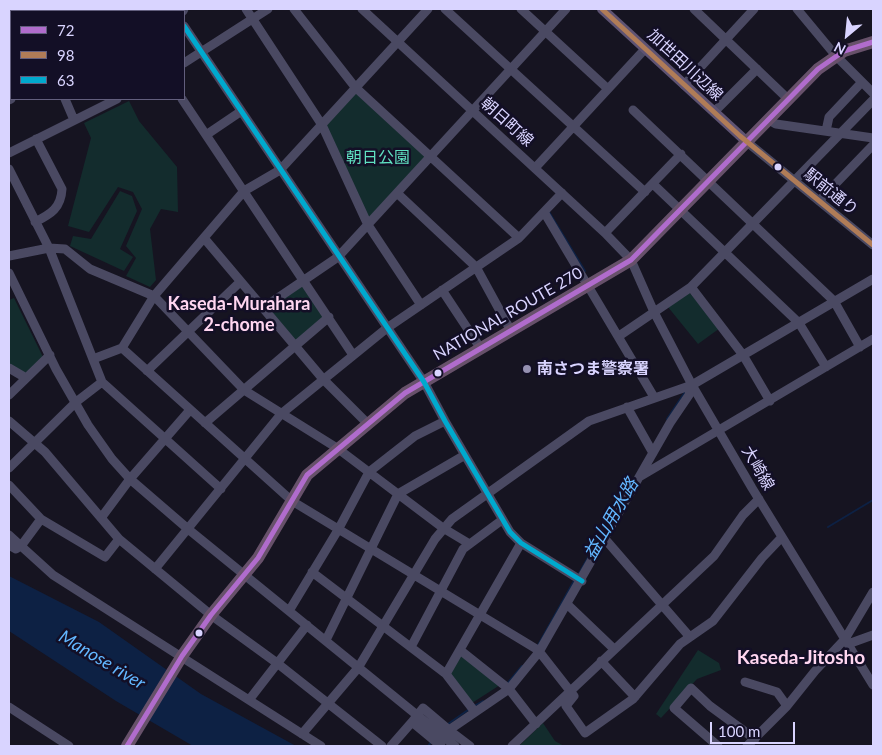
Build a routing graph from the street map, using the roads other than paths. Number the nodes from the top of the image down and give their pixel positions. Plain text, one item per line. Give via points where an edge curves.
1 (246, 9) edge
2 (268, 9) edge
3 (294, 9) edge
4 (362, 9) edge
5 (428, 9) edge
6 (445, 9) edge
7 (521, 9) edge
8 (566, 9) edge
9 (602, 9) edge
10 (694, 9) edge
11 (752, 9) edge
12 (797, 9) edge
13 (253, 20) junction
14 (185, 28) edge
15 (545, 30) junction
16 (727, 40) junction
17 (398, 42) junction
18 (873, 42) edge
19 (645, 49) junction
20 (201, 53) junction
21 (836, 56) junction
22 (185, 62) edge
23 (511, 69) junction
24 (757, 69) junction
25 (862, 82) junction
26 (684, 85) junction
27 (356, 87) junction
28 (608, 89) junction
29 (873, 93) edge
30 (788, 99) junction
31 (65, 100) edge
32 (115, 100) edge
33 (183, 100) edge
34 (873, 100) edge
35 (634, 110) dead end
36 (472, 111) junction
37 (240, 112) junction
38 (714, 112) junction
39 (74, 120) junction
40 (769, 120) junction
41 (322, 125) junction
42 (574, 127) junction
43 (826, 132) junction
44 (842, 133) junction
45 (206, 135) junction
46 (873, 138) edge
47 (36, 139) junction
48 (747, 142) junction
49 (873, 145) edge
50 (9, 153) edge
51 (681, 154) junction
52 (430, 156) junction
53 (535, 168) junction
54 (9, 169) edge
55 (280, 170) junction
56 (709, 181) junction
57 (794, 181) junction
58 (653, 184) junction
59 (244, 191) junction
60 (645, 192) junction
61 (397, 193) junction
62 (562, 193) junction
63 (819, 201) junction
64 (681, 210) junction
65 (544, 212) junction
66 (36, 222) junction
67 (754, 224) junction
68 (368, 225) junction
69 (606, 233) junction
70 (204, 238) junction
71 (518, 238) junction
72 (871, 240) edge
73 (49, 248) junction
74 (725, 253) junction
75 (9, 256) edge
76 (338, 257) junction
77 (631, 260) junction
78 (476, 267) junction
79 (9, 273) edge
80 (873, 279) edge
81 (304, 280) junction
82 (240, 282) junction
83 (589, 285) junction
84 (691, 287) junction
85 (442, 290) junction
86 (18, 291) junction
87 (9, 296) edge
88 (154, 296) junction
89 (834, 301) junction
90 (421, 304) junction
91 (263, 308) junction
92 (654, 312) junction
93 (329, 317) junction
94 (799, 323) junction
95 (387, 328) junction
96 (511, 331) junction
97 (188, 332) junction
98 (619, 336) junction
99 (873, 339) edge
100 (295, 346) junction
101 (860, 347) junction
102 (122, 348) junction
103 (481, 348) junction
104 (50, 355) junction
105 (353, 355) junction
106 (743, 355) junction
107 (92, 359) junction
108 (826, 367) junction
109 (9, 368) edge
110 (147, 371) junction
111 (26, 378) junction
112 (323, 379) junction
113 (102, 382) junction
114 (424, 382) junction
115 (692, 385) junction
116 (244, 390) junction
117 (9, 395) edge
118 (654, 397) junction
119 (770, 401) junction
120 (76, 402) junction
121 (627, 406) junction
122 (190, 410) junction
123 (281, 414) junction
124 (9, 421) edge
125 (445, 422) junction
126 (205, 423) junction
127 (367, 423) junction
128 (719, 431) junction
129 (165, 439) junction
130 (35, 442) junction
131 (337, 448) junction
132 (651, 449) junction
133 (465, 456) junction
134 (245, 459) junction
135 (9, 468) edge
136 (369, 472) junction
137 (640, 476) junction
138 (130, 479) junction
139 (9, 485) edge
140 (221, 488) junction
141 (398, 494) junction
142 (487, 495) junction
143 (759, 499) junction
144 (292, 501) junction
145 (101, 518) junction
146 (41, 519) junction
147 (502, 520) junction
148 (443, 528) junction
149 (188, 529) junction
150 (338, 530) junction
151 (9, 535) edge
152 (782, 537) junction
153 (119, 539) junction
154 (605, 539) junction
155 (468, 543) junction
156 (521, 543) junction
157 (9, 545) edge
158 (21, 546) junction
159 (371, 549) junction
160 (155, 569) junction
161 (312, 572) junction
162 (244, 575) junction
163 (414, 575) junction
164 (582, 581) junction
165 (441, 591) junction
166 (873, 592) edge
167 (346, 598) junction
168 (662, 604) junction
169 (568, 605) junction
170 (289, 611) junction
171 (480, 614) junction
172 (211, 615) junction
173 (307, 625) junction
174 (383, 626) junction
175 (873, 635) edge
176 (689, 636) junction
177 (326, 640) junction
178 (846, 641) junction
179 (411, 647) junction
180 (536, 649) junction
181 (614, 649) junction
182 (460, 650) junction
183 (181, 657) junction
184 (601, 661) junction
185 (277, 663) junction
186 (358, 668) junction
187 (446, 674) junction
188 (745, 682) dead end
189 (873, 685) edge
190 (506, 687) junction
191 (569, 692) junction
192 (635, 697) junction
193 (249, 700) junction
194 (329, 703) junction
195 (787, 706) junction
196 (9, 707) edge
197 (472, 709) junction
198 (415, 719) junction
199 (536, 724) junction
200 (449, 730) junction
201 (302, 734) junction
202 (755, 739) junction
203 (69, 746) edge
204 (127, 746) edge
205 (321, 746) edge
206 (382, 746) edge
207 (391, 746) edge
208 (441, 746) edge
209 (455, 746) edge
210 (470, 746) edge
211 (512, 746) edge
212 (718, 746) edge
213 (747, 746) edge

1 - 13 street
2 - 13 street
3 - 27 street
4 - 17 street, 朝日町線
5 - 17 street
6 - 23 street
7 - 15 street
8 - 15 street
9 - 19 main road, 加世田川辺線
10 - 16 street
11 - 16 street
12 - 21 street
13 - 20 street
13 - 41 street
14 - 20 street
15 - 23 street
15 - 28 street
16 - 24 street
16 - 26 street
17 - 27 street
17 - 36 street, 朝日町線
18 - 21 highway, NATIONAL ROUTE 270
19 - 26 main road, 加世田川辺線
19 - 28 street
20 - 22 street
20 - 37 street
21 - 25 street
21 - 30 highway, NATIONAL ROUTE 270
23 - 36 street
23 - 42 street
24 - 30 street
24 - 38 street
25 - 29 street
25 - 43 street via 829,117
26 - 38 main road, 加世田川辺線
27 - 41 street
27 - 52 street
28 - 42 street
30 - 40 highway, NATIONAL ROUTE 270
31 - 39 street
32 - 39 street
33 - 45 street
34 - 44 street
35 - 51 street
36 - 52 street
36 - 53 street, 朝日町線
37 - 45 street
37 - 55 street
38 - 48 main road, 加世田川辺線
39 - 47 street
40 - 43 street
40 - 48 highway, NATIONAL ROUTE 270
41 - 55 street
41 - 68 street
42 - 53 street
42 - 60 street
43 - 44 street
44 - 46 street
44 - 57 street
45 - 59 street
47 - 50 street
47 - 66 street via 62,189 55,211
48 - 56 highway, NATIONAL ROUTE 270
48 - 57 street, 駅前通り
49 - 63 street
51 - 56 street
51 - 58 street
52 - 61 street
52 - 71 street
53 - 62 street, 朝日町線
54 - 66 street
55 - 59 street
55 - 76 street
56 - 64 highway, NATIONAL ROUTE 270
56 - 67 street
57 - 63 street, 駅前通り
57 - 67 street
58 - 60 street
58 - 64 street
59 - 70 street
59 - 81 street
60 - 69 street
61 - 68 street
61 - 78 street
62 - 65 street
62 - 69 street, 朝日町線
63 - 72 street, 駅前通り
64 - 74 street
64 - 77 highway, NATIONAL ROUTE 270
65 - 71 street
65 - 83 street
66 - 73 street
67 - 74 street
67 - 89 street
68 - 76 street
68 - 90 street
69 - 77 street, 朝日町線
70 - 82 street
70 - 88 street
71 - 78 street
73 - 75 street
73 - 88 street via 65,249 90,269
73 - 107 street
74 - 84 street
74 - 94 street
76 - 81 street
76 - 95 street
77 - 83 highway, NATIONAL ROUTE 270
77 - 92 street, 大崎線
78 - 85 street
78 - 96 street
79 - 86 street
80 - 89 street
81 - 91 street
81 - 93 street
82 - 91 street
82 - 97 street
83 - 96 highway, NATIONAL ROUTE 270
83 - 98 street
84 - 92 street
84 - 106 street
85 - 90 street
85 - 103 street
86 - 87 street
86 - 104 street
88 - 97 street
88 - 102 street
89 - 94 street
89 - 101 street
90 - 95 street
91 - 100 street
92 - 98 street
92 - 115 street, 大崎線
93 - 100 street
93 - 105 street
94 - 106 street
94 - 108 street
95 - 105 street
95 - 114 street
96 - 103 highway, NATIONAL ROUTE 270
97 - 110 street
97 - 116 street
98 - 118 street
99 - 101 street
100 - 112 street
100 - 116 street
101 - 108 street
102 - 107 street
102 - 110 street
103 - 114 highway, NATIONAL ROUTE 270
104 - 111 street
104 - 120 street
105 - 112 street
106 - 115 street
106 - 119 street
107 - 113 street
108 - 119 street
109 - 111 street
110 - 122 street
111 - 117 street
112 - 123 street
112 - 127 street
113 - 120 street
113 - 129 street
114 - 125 street
114 - 127 highway, NATIONAL ROUTE 270
115 - 118 street
115 - 128 street, 大崎線
115 - 132 street via 689,395
116 - 123 street
116 - 126 street
118 - 121 street
119 - 128 street
120 - 130 street
120 - 138 street via 98,439
121 - 132 street
121 - 142 street via 589,421
122 - 126 street
122 - 129 street
123 - 131 street
123 - 134 street
124 - 130 street
125 - 133 street
125 - 136 street via 415,436
126 - 134 street
127 - 131 highway, NATIONAL ROUTE 270
128 - 137 street
128 - 143 street, 大崎線
129 - 138 street
129 - 140 street
130 - 135 street
130 - 145 street
131 - 136 street
131 - 144 highway, NATIONAL ROUTE 270 via 307,476
132 - 137 street
133 - 141 street
133 - 142 street
134 - 140 street
134 - 144 street
136 - 141 street
136 - 150 street
137 - 154 street
138 - 145 street
138 - 149 street
139 - 146 street
140 - 149 street
141 - 148 street
141 - 159 street
142 - 147 street
142 - 148 street
143 - 152 street, 大崎線
143 - 168 street via 743,515 714,556
144 - 150 street
144 - 162 highway, NATIONAL ROUTE 270
145 - 153 street
146 - 153 street via 105,557
146 - 158 street
147 - 155 street
147 - 156 street
148 - 155 street
148 - 163 street
149 - 160 street
149 - 162 street
150 - 159 street
150 - 161 street
151 - 158 street
152 - 176 street via 713,621
152 - 178 street, 大崎線
153 - 160 street
154 - 164 street
154 - 168 street
155 - 165 street
156 - 164 street
156 - 171 street
157 - 158 street via 16,549
158 - 183 street via 53,575
159 - 163 street
159 - 167 street
160 - 172 street
161 - 167 street
161 - 170 street
162 - 170 street
162 - 172 highway, NATIONAL ROUTE 270
163 - 165 street
163 - 174 street
164 - 169 street
165 - 171 street
165 - 179 street
166 - 178 street
167 - 174 street
167 - 177 street
168 - 176 street
168 - 181 street
169 - 180 street
169 - 181 street
170 - 173 street
171 - 180 street
171 - 182 street
172 - 183 highway, NATIONAL ROUTE 270
172 - 185 street
173 - 177 street
173 - 185 street
174 - 179 street
174 - 186 street
175 - 178 street
176 - 192 street
177 - 186 street
178 - 189 street, 大崎線
178 - 195 street via 815,671
179 - 187 street
180 - 190 street
180 - 191 street
181 - 184 street
182 - 187 street
182 - 190 street
183 - 193 street
183 - 204 highway, NATIONAL ROUTE 270
184 - 191 street
184 - 192 street
185 - 193 street
185 - 194 street
186 - 194 street
186 - 198 street
187 - 197 street
188 - 195 street via 777,692
190 - 197 street
190 - 199 street
191 - 192 street via 574,696 566,706 585,733
191 - 199 street
193 - 201 street
194 - 201 street
194 - 206 street
195 - 202 street
196 - 203 street
197 - 200 street
198 - 200 street via 423,708
198 - 207 street
198 - 208 street
198 - 209 street
199 - 211 street
200 - 210 street
201 - 205 street
202 - 212 street via 691,688 674,708
202 - 213 street

